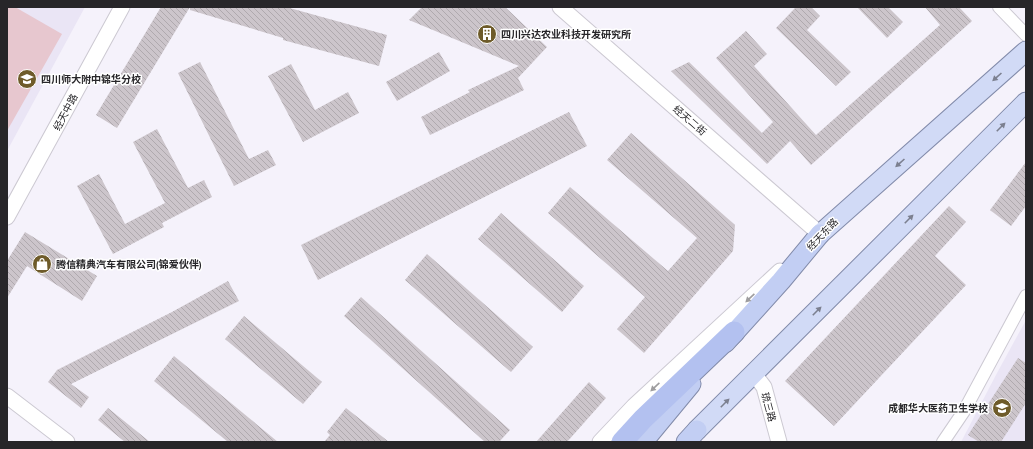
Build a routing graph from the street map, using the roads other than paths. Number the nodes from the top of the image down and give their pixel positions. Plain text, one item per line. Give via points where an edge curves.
1 (122, 7) edge
2 (560, 7) edge
3 (999, 7) edge
4 (1026, 35) edge
5 (1026, 51) edge
6 (1026, 102) edge
7 (7, 217) edge
8 (820, 234) junction
9 (1026, 296) edge
10 (734, 332) junction
11 (754, 374) junction
12 (7, 396) edge
13 (690, 438) edge
14 (67, 442) edge
15 (600, 442) edge
16 (622, 442) edge
17 (643, 442) edge
18 (778, 442) edge
19 (943, 442) edge

1 - 7 street, 经天中路
2 - 8 street, 经天二街
3 - 4 street
5 -> 8 main road, 经天东路
11 -> 6 main road
8 - 10 highway, 经天东路
8 -> 15 street via 634,406
9 - 19 street via 964,411
10 - 16 highway
10 - 17 highway, 经天东路
13 -> 11 main road
11 - 18 street, 琉三路 via 764,387
12 - 14 street

